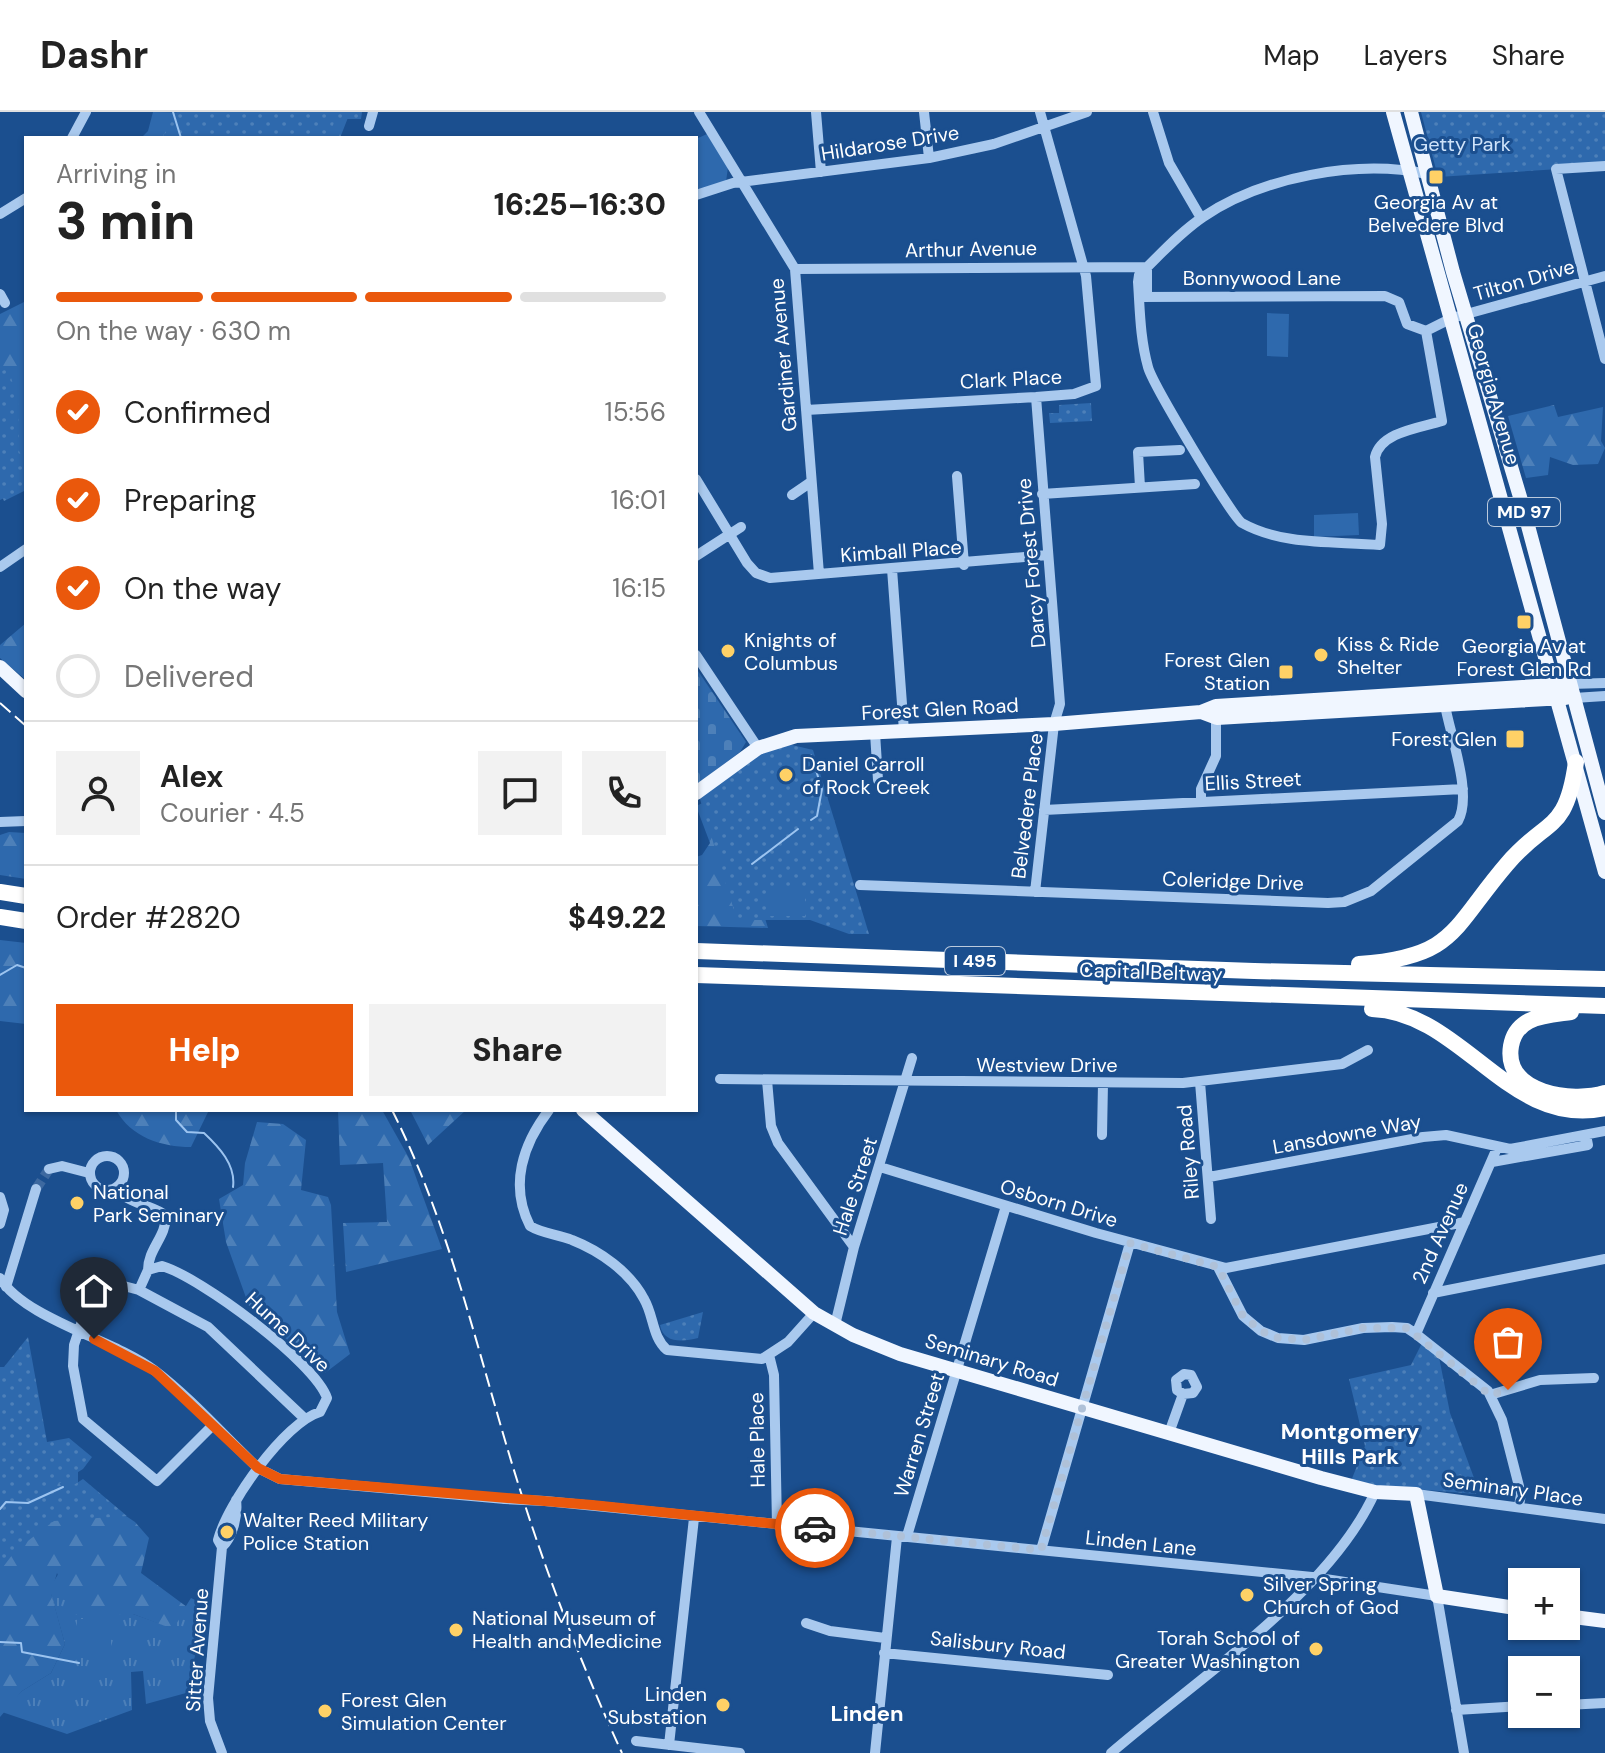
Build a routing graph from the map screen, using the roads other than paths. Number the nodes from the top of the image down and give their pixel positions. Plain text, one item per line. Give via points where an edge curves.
1 (86, 112) edge
2 (373, 112) edge
3 (699, 112) edge
4 (816, 112) edge
5 (924, 112) edge
6 (1040, 112) edge
7 (1087, 112) edge
8 (1153, 112) edge
9 (1393, 112) edge
10 (1411, 112) edge
11 (369, 126) dead end
12 (1044, 127) junction
13 (73, 136) edge
14 (929, 158) junction
15 (1605, 166) edge
16 (1409, 170) junction
17 (821, 172) junction
18 (1427, 174) junction
19 (744, 183) junction
20 (698, 194) edge
21 (24, 199) edge
22 (0, 214) edge
23 (1201, 218) junction
24 (1084, 266) junction
25 (1147, 267) junction
26 (795, 269) junction
27 (1605, 276) edge
28 (1584, 282) junction
29 (1143, 297) junction
30 (1460, 316) junction
31 (1426, 331) junction
32 (1605, 359) edge
33 (1036, 397) junction
34 (806, 410) junction
35 (1180, 450) dead end
36 (957, 476) dead end
37 (698, 482) edge
38 (811, 482) junction
39 (1195, 484) dead end
40 (1140, 487) junction
41 (1042, 494) junction
42 (792, 495) dead end
43 (741, 527) dead end
44 (729, 535) junction
45 (24, 550) edge
46 (698, 555) edge
47 (1048, 555) junction
48 (964, 565) junction
49 (0, 567) edge
50 (892, 569) junction
51 (819, 574) junction
52 (698, 658) edge
53 (0, 667) edge
54 (1605, 683) edge
55 (24, 689) edge
56 (1564, 692) junction
57 (1605, 696) edge
58 (1445, 705) junction
59 (1216, 712) junction
60 (1054, 724) junction
61 (904, 731) junction
62 (875, 733) junction
63 (758, 748) junction
64 (1576, 762) junction
65 (878, 780) dead end
66 (1463, 789) junction
67 (698, 792) edge
68 (1201, 802) junction
69 (1044, 810) junction
70 (1605, 813) edge
71 (24, 821) edge
72 (0, 822) edge
73 (1605, 872) edge
74 (860, 885) dead end
75 (0, 892) edge
76 (1035, 892) junction
77 (24, 896) edge
78 (0, 917) edge
79 (24, 921) edge
80 (698, 951) edge
81 (1254, 971) junction
82 (698, 975) edge
83 (1603, 978) edge
84 (1199, 994) junction
85 (1605, 1006) edge
86 (1368, 1050) dead end
87 (912, 1058) dead end
88 (720, 1079) dead end
89 (767, 1080) junction
90 (905, 1082) junction
91 (1200, 1082) junction
92 (1103, 1083) junction
93 (1605, 1093) edge
94 (1605, 1108) edge
95 (548, 1112) edge
96 (585, 1112) edge
97 (1605, 1131) edge
98 (1102, 1135) dead end
99 (1586, 1135) junction
100 (1497, 1148) junction
101 (1492, 1162) junction
102 (880, 1167) junction
103 (49, 1169) dead end
104 (89, 1173) junction
105 (1209, 1177) junction
106 (36, 1189) tunnel mouth
107 (114, 1189) junction
108 (0, 1197) edge
109 (1006, 1206) junction
110 (1211, 1219) dead end
111 (1465, 1222) junction
112 (0, 1224) edge
113 (1130, 1243) junction
114 (854, 1247) junction
115 (1605, 1259) edge
116 (1218, 1267) junction
117 (148, 1270) junction
118 (2, 1285) edge
119 (139, 1290) junction
120 (1433, 1293) junction
121 (814, 1313) junction
122 (835, 1325) junction
123 (78, 1331) junction
124 (1416, 1334) junction
125 (769, 1355) junction
126 (958, 1370) junction
127 (1594, 1378) dead end
128 (1183, 1394) dead end
129 (1490, 1395) junction
130 (1082, 1408) junction
131 (303, 1417) junction
132 (213, 1425) junction
133 (1169, 1433) junction
134 (258, 1468) junction
135 (1375, 1492) junction
136 (1416, 1494) junction
137 (1519, 1506) junction
138 (694, 1518) junction
139 (1605, 1519) edge
140 (777, 1525) junction
141 (902, 1537) junction
142 (1041, 1550) junction
143 (1312, 1577) junction
144 (1437, 1596) junction
145 (1508, 1607) edge
146 (1580, 1618) edge
147 (1605, 1621) edge
148 (806, 1623) dead end
149 (885, 1638) junction
150 (884, 1653) junction
151 (1108, 1675) dead end
152 (1605, 1703) edge
153 (1580, 1704) edge
154 (1508, 1707) edge
155 (1456, 1710) junction
156 (636, 1741) dead end
157 (669, 1745) junction
158 (222, 1753) edge
159 (740, 1753) edge
160 (875, 1753) edge
161 (1111, 1753) edge
162 (1464, 1753) edge

1 - 13 street
2 - 11 street
3 - 19 street, Gardiner Avenue
4 - 17 street
5 - 14 street
6 - 12 street, Clark Place
7 - 12 street, Hildarose Drive
8 - 23 street via 1169,163
9 - 16 main road, Georgia Avenue / MD 97
10 - 18 main road, Georgia Avenue / MD 97
12 - 14 street, Hildarose Drive
12 - 24 street, Clark Place
14 - 17 street, Hildarose Drive
15 - 28 street via 1556,169
16 - 18 street
16 - 23 street via 1286,179
16 - 30 main road, Georgia Avenue / MD 97
17 - 19 street, Hildarose Drive
18 - 30 main road, Georgia Avenue / MD 97
19 - 20 street, Hildarose Drive
19 - 26 street, Gardiner Avenue
21 - 22 street
23 - 25 street
24 - 25 street, Arthur Avenue
24 - 26 street, Arthur Avenue
24 - 33 street, Clark Place via 1097,381 1090,390
25 - 29 street
26 - 34 street, Gardiner Avenue
27 - 28 street, Tilton Drive
28 - 30 street, Tilton Drive
28 - 32 street
29 - 31 street, Bonnywood Lane via 1385,296 1399,302 1407,324
29 - 31 street via 1141,341 1148,370 1168,409 1237,519 1283,537 1380,545 1377,447 1442,421
30 - 31 street, Tilton Drive
30 - 56 main road, Georgia Avenue / MD 97
33 - 34 street, Clark Place
33 - 41 street, Darcy Forest Drive
34 - 38 street, Gardiner Avenue
35 - 40 street via 1138,452
36 - 48 street
37 - 44 street
38 - 42 street
38 - 51 street, Gardiner Avenue
39 - 40 street
40 - 41 street
41 - 47 street, Darcy Forest Drive
43 - 44 street
44 - 46 street
44 - 51 street, Kimball Place via 756,573 770,578
45 - 49 street
47 - 48 street, Kimball Place
47 - 60 street, Darcy Forest Drive via 1060,704
48 - 50 street, Kimball Place
50 - 51 street, Kimball Place
50 - 61 street
52 - 63 street
53 - 55 main road
54 - 56 street, Forest Glen Road
56 - 57 street, Forest Glen Road
56 - 58 main road, Forest Glen Road
56 - 59 main road, Forest Glen Road
56 - 64 main road, Georgia Avenue / MD 97
56 - 70 main road, Georgia Avenue / MD 97
58 - 59 main road, Forest Glen Road
58 - 66 street, Coleridge Drive
59 - 60 main road, Forest Glen Road
59 - 68 street via 1216,756 1201,789
60 - 61 main road, Forest Glen Road
60 - 69 street, Belvedere Place
61 - 62 main road, Forest Glen Road
62 - 63 main road, Forest Glen Road via 796,736
62 - 65 street
63 - 67 main road, Forest Glen Road
64 - 73 main road, Georgia Avenue / MD 97
64 - 81 highway via 1572,793 1561,815 1508,863 1464,922 1436,946 1385,962
66 - 68 street, Ellis Street
66 - 76 street, Coleridge Drive via 1458,821 1371,891 1344,902
68 - 69 street, Ellis Street
69 - 76 street, Belvedere Place
71 - 72 street
74 - 76 street, Coleridge Drive
75 - 77 highway
78 - 79 highway
80 - 81 highway, Capital Beltway / I 495
81 - 83 highway, Capital Beltway / I 495
82 - 84 highway, Capital Beltway / I 495
84 - 85 highway, Capital Beltway / I 495
84 - 94 highway via 1212,1004 1404,1013 1534,1102 1566,1111
85 - 93 highway via 1530,1021 1515,1035 1511,1054 1519,1074 1548,1094 1577,1098
86 - 91 street, Westview Drive via 1342,1064
87 - 90 street, Hale Street
88 - 89 street, Westview Drive
89 - 90 street, Westview Drive
89 - 114 street via 778,1143
90 - 92 street, Westview Drive
90 - 102 street, Hale Street
91 - 92 street, Westview Drive
91 - 105 street, Riley Road
92 - 98 street
95 - 125 street via 535,1129 519,1176 530,1226 606,1257 645,1300 666,1350 754,1359
96 - 121 main road, Seminary Road
97 - 99 street, Lansdowne Way
99 - 100 street, Lansdowne Way
99 - 101 street, Lansdowne Way via 1588,1145
100 - 101 street, 2nd Avenue
100 - 105 street, Lansdowne Way via 1446,1135 1423,1137
101 - 111 street, 2nd Avenue
102 - 109 street, Osborn Drive
102 - 114 street, Hale Street
103 - 104 street via 71,1167
104 - 107 street via 96,1187
104 - 107 street via 100,1157 117,1158 124,1173
105 - 110 street, Riley Road
106 - 118 street
107 - 117 street via 166,1216 166,1228 148,1255
108 - 112 street
109 - 113 street, Osborn Drive
109 - 126 street, Warren Street
111 - 116 street, Osborn Drive
111 - 120 street, 2nd Avenue
113 - 116 street, Osborn Drive
113 - 130 street
114 - 122 street, Hale Street
115 - 120 street
116 - 124 street via 1243,1316 1278,1338 1304,1340 1392,1327
117 - 119 street
117 - 131 street, Hume Drive via 162,1266 182,1275 239,1309 266,1333 325,1392 320,1412
118 - 123 street, Linden Lane
119 - 123 street via 105,1281
119 - 131 street via 208,1327
120 - 124 street, 2nd Avenue
121 - 122 main road, Seminary Road
121 - 125 street
122 - 126 main road, Seminary Road via 880,1347
123 - 132 street, Linden Lane via 155,1371
123 - 132 street via 73,1366 83,1419 151,1478 164,1477
124 - 129 street
125 - 140 street, Hale Place via 774,1375
126 - 130 main road, Seminary Road
126 - 141 street, Warren Street
127 - 129 street via 1540,1380
128 - 133 street
129 - 137 street via 1502,1420 1521,1494
130 - 133 main road, Seminary Road
130 - 142 street
131 - 134 street, Hume Drive
132 - 134 street, Linden Lane
133 - 135 main road, Seminary Road
134 - 138 street, Linden Lane, bridge via 280,1479
134 - 158 street, Sitter Avenue via 223,1520 218,1540 222,1547 208,1698
135 - 136 main road, Seminary Road
135 - 143 street via 1360,1520
136 - 137 street, Seminary Place
136 - 144 main road
137 - 139 street, Seminary Place
138 - 140 street, Linden Lane
138 - 157 street
140 - 141 street, Linden Lane
141 - 142 street, Linden Lane
141 - 149 street, Warren Street
142 - 143 street, Linden Lane
143 - 144 street, Linden Lane
143 - 161 street via 1277,1614
144 - 145 main road
144 - 155 street
146 - 147 main road
148 - 149 street
149 - 150 street, Warren Street
150 - 151 street, Salisbury Road
150 - 160 street, Warren Street
152 - 153 street
154 - 155 street
155 - 162 street
156 - 157 street
157 - 159 street

